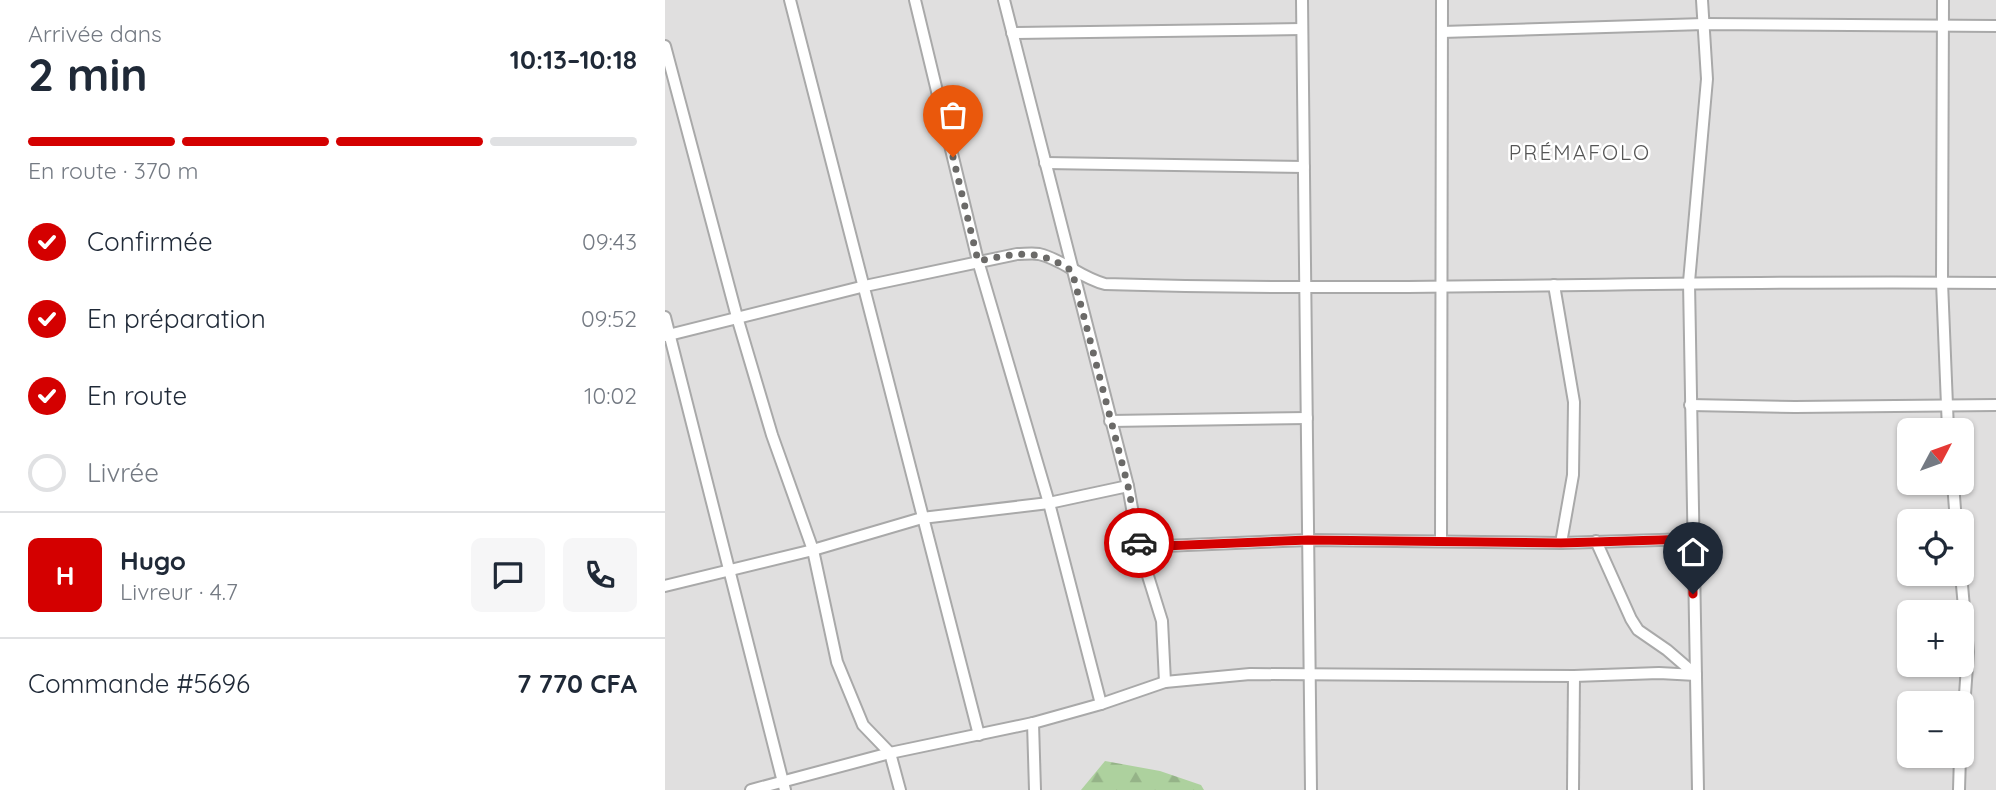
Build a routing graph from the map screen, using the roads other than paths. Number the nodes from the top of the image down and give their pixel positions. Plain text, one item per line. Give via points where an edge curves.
1 (790, 0) edge
2 (915, 0) edge
3 (1004, 0) edge
4 (1301, 0) edge
5 (1442, 0) edge
6 (1702, 0) edge
7 (1943, 0) edge
8 (1705, 24) junction
9 (1944, 26) junction
10 (1996, 26) edge
11 (1302, 29) junction
12 (1442, 32) junction
13 (1012, 33) junction
14 (665, 46) edge
15 (1045, 163) junction
16 (1304, 167) junction
17 (978, 261) junction
18 (1072, 271) junction
19 (1689, 282) junction
20 (1942, 282) junction
21 (1996, 283) edge
22 (1554, 285) junction
23 (865, 286) junction
24 (1441, 286) junction
25 (1305, 287) junction
26 (665, 317) edge
27 (737, 317) junction
28 (668, 335) edge
29 (1945, 404) junction
30 (1690, 405) junction
31 (1996, 405) edge
32 (1307, 418) junction
33 (1947, 418) edge
34 (1110, 421) junction
35 (1128, 486) junction
36 (1049, 503) junction
37 (922, 519) junction
38 (1692, 539) junction
39 (1308, 540) junction
40 (1441, 540) junction
41 (1596, 541) junction
42 (1561, 543) junction
43 (1139, 547) junction
44 (813, 550) junction
45 (731, 571) junction
46 (665, 586) edge
47 (1962, 586) edge
48 (1310, 675) junction
49 (1696, 675) junction
50 (1574, 676) junction
51 (1165, 682) junction
52 (1965, 691) edge
53 (1101, 704) junction
54 (1033, 723) junction
55 (979, 735) junction
56 (890, 753) junction
57 (1960, 768) edge
58 (785, 785) edge
59 (751, 790) edge
60 (900, 790) edge
61 (1035, 790) edge
62 (1311, 790) edge
63 (1573, 790) edge
64 (1698, 790) edge
65 (1959, 790) edge

1 - 23 street
2 - 17 street
3 - 13 street
4 - 11 street
5 - 12 street
6 - 8 street
7 - 9 street
8 - 9 street
8 - 12 street
8 - 19 street via 1707,79
9 - 10 street
9 - 20 street
11 - 13 street
11 - 16 street
12 - 24 street
13 - 15 street
14 - 27 street
15 - 16 street
15 - 18 street
16 - 25 street
17 - 18 street via 1040,254
17 - 23 street
17 - 36 street
18 - 25 street via 1105,284
18 - 34 street
19 - 20 street
19 - 22 street
19 - 30 street
20 - 21 street
20 - 29 street
22 - 24 street
22 - 42 street via 1574,402 1573,475
23 - 27 street
23 - 37 street
24 - 25 street
24 - 40 street
25 - 32 street
26 - 28 street
27 - 28 street
27 - 44 street
28 - 45 street
29 - 30 street
29 - 31 street
29 - 33 street
30 - 38 street
32 - 34 street
32 - 39 street
34 - 35 street
35 - 36 street
35 - 43 street
36 - 37 street
36 - 53 street
37 - 44 street
37 - 55 street
38 - 41 street
38 - 49 street
39 - 40 street
39 - 43 street
39 - 48 street
40 - 42 street
41 - 42 street
41 - 49 street via 1639,630
43 - 51 street via 1162,621
44 - 45 street
44 - 56 street via 837,662 863,725
45 - 46 street
45 - 58 street
47 - 52 street via 1968,652
48 - 50 street
48 - 51 street via 1250,674
48 - 62 street
49 - 50 street
49 - 64 street
50 - 63 street
51 - 53 street
53 - 54 street
54 - 55 street
54 - 61 street
55 - 56 street
56 - 58 street
56 - 60 street
57 - 65 street
58 - 59 street

